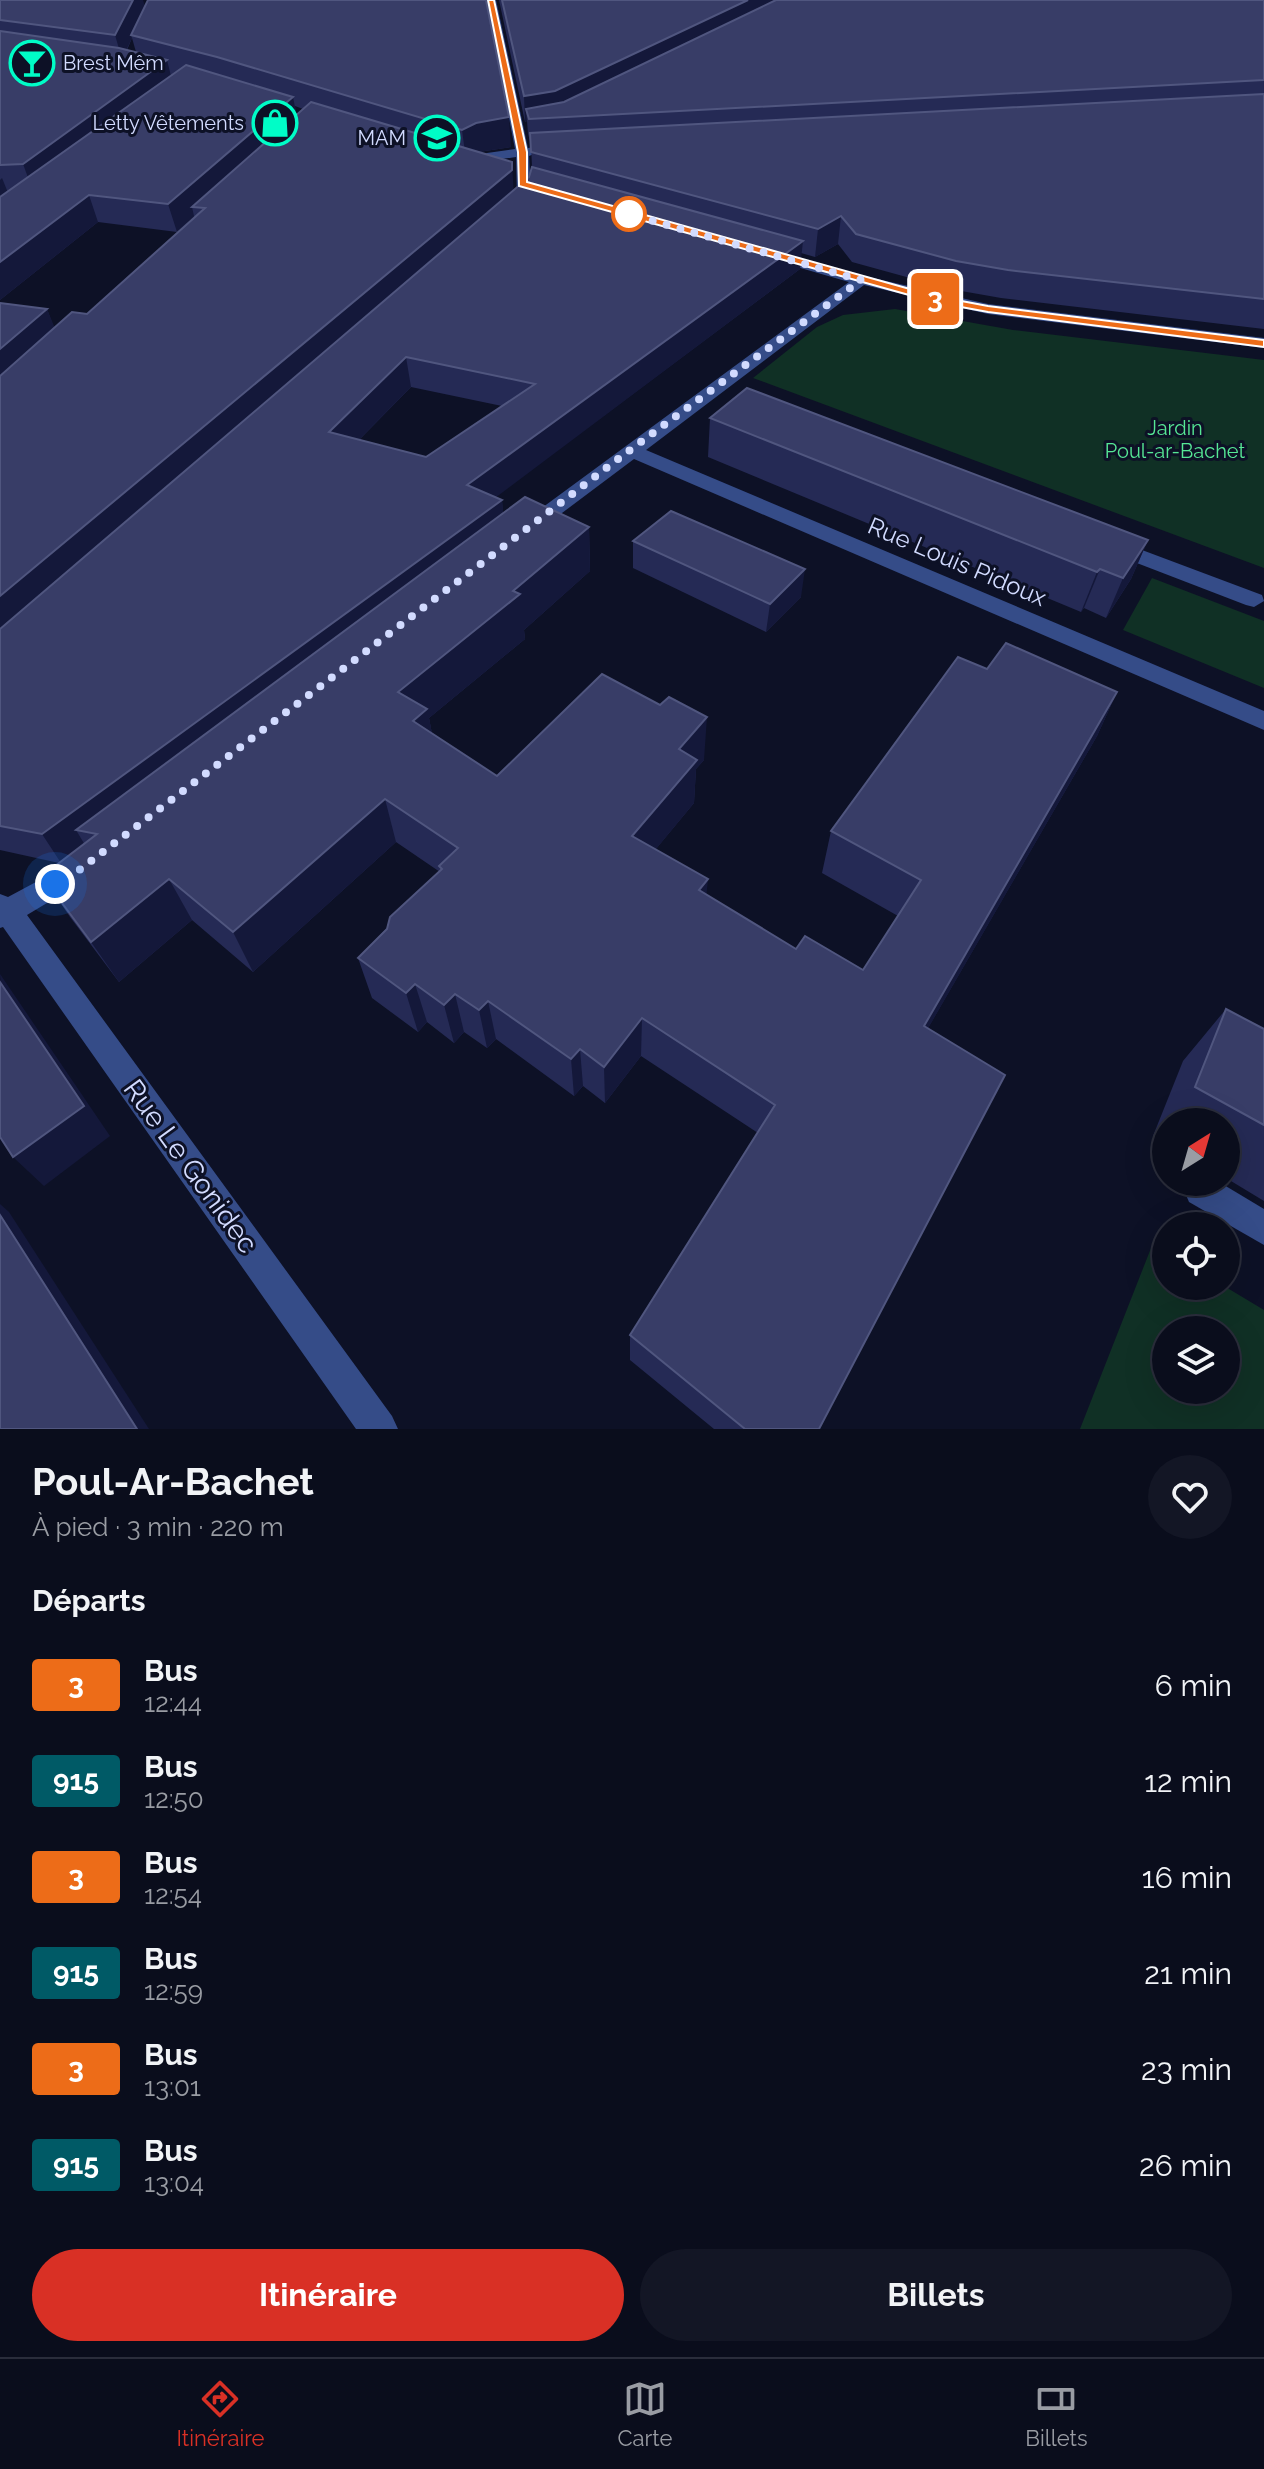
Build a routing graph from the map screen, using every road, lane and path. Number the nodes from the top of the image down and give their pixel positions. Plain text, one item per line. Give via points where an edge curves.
1 (487, 2) edge
2 (537, 126) edge
3 (516, 130) junction
4 (547, 151) edge
5 (522, 152) junction
6 (516, 182) junction
7 (500, 220) edge
8 (756, 250) edge
9 (861, 280) junction
10 (1264, 343) edge
11 (708, 393) junction
12 (737, 404) edge
13 (630, 450) junction
14 (1091, 538) edge
15 (504, 546) edge
16 (1254, 600) dead end
17 (1264, 721) edge
18 (91, 861) edge
19 (3, 911) edge
20 (1211, 1196) edge
21 (1264, 1228) edge
22 (379, 1429) edge

1 - 3 street
2 - 3 street
3 - 5 street
4 - 5 street
5 - 6 street
5 - 6 street via 462,167
6 - 7 street via 524,199
8 - 9 street
9 - 10 street via 988,309
9 - 11 street
11 - 12 street
11 - 13 street
13 - 15 street
13 - 17 street, Rue Louis Pidoux
14 - 16 street
18 - 19 street
19 - 22 street, Rue Le Gonidec
20 - 21 street

